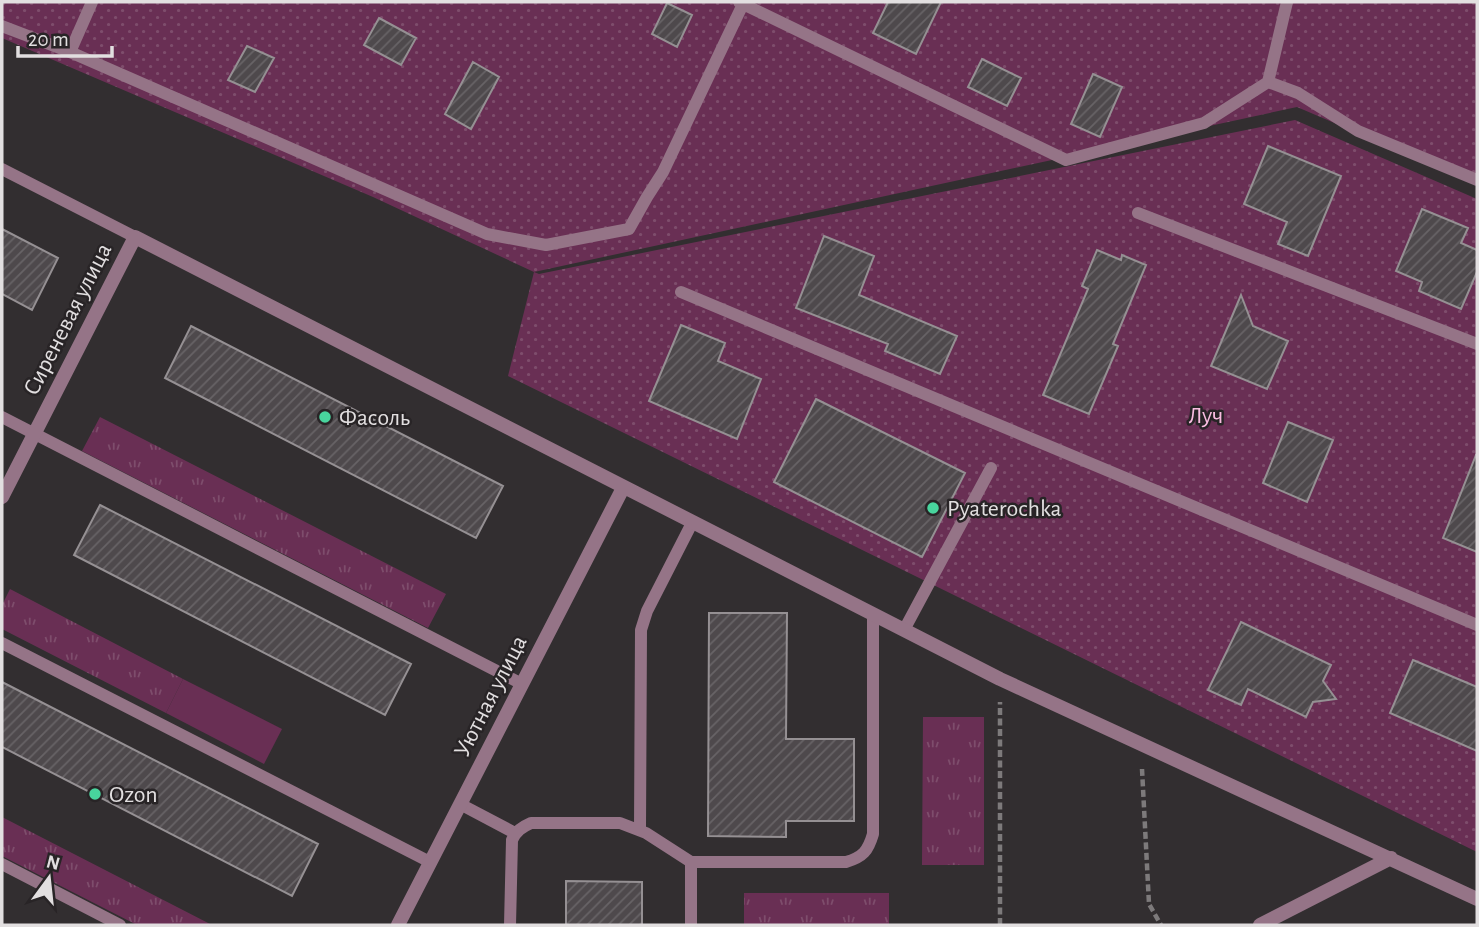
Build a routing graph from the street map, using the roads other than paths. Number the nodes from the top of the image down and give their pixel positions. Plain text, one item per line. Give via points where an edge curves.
1 (92, 2) edge
2 (742, 2) edge
3 (1287, 2) edge
4 (2, 26) edge
5 (70, 52) junction
6 (1268, 82) junction
7 (2, 169) edge
8 (1477, 180) edge
9 (1138, 213) dead end
10 (135, 237) junction
11 (681, 292) dead end
12 (1477, 344) edge
13 (2, 417) edge
14 (34, 434) junction
15 (991, 468) dead end
16 (623, 488) junction
17 (2, 497) edge
18 (692, 523) junction
19 (873, 615) junction
20 (1477, 625) edge
21 (904, 630) junction
22 (2, 643) edge
23 (522, 684) junction
24 (460, 804) junction
25 (640, 829) junction
26 (515, 833) junction
27 (1391, 858) junction
28 (430, 862) junction
29 (691, 862) junction
30 (2, 864) edge
31 (1477, 899) edge
32 (120, 925) edge
33 (398, 925) edge
34 (510, 925) edge
35 (691, 925) edge
36 (1260, 925) edge

1 - 5 lane
2 - 5 lane via 663,172 629,229 546,245 487,234
2 - 6 lane via 1066,160 1204,123
3 - 6 lane
4 - 5 lane
6 - 8 lane via 1298,93 1358,131
7 - 10 lane
9 - 12 lane
10 - 14 street, Сиреневая улица
10 - 16 street
11 - 20 lane
13 - 14 lane
14 - 17 street, Сиреневая улица
14 - 23 lane
15 - 21 lane
16 - 18 street
16 - 23 street, Уютная улица
18 - 19 street
18 - 25 lane via 641,630
19 - 21 street
19 - 29 lane via 870,846 857,859 846,862
21 - 27 street via 1000,679
22 - 28 lane
23 - 24 street, Уютная улица
24 - 26 lane
24 - 28 street, Уютная улица
25 - 26 lane via 620,823 531,822
25 - 29 lane
26 - 34 lane
27 - 31 street
27 - 36 street
28 - 33 street, Уютная улица
29 - 35 lane
30 - 32 lane

